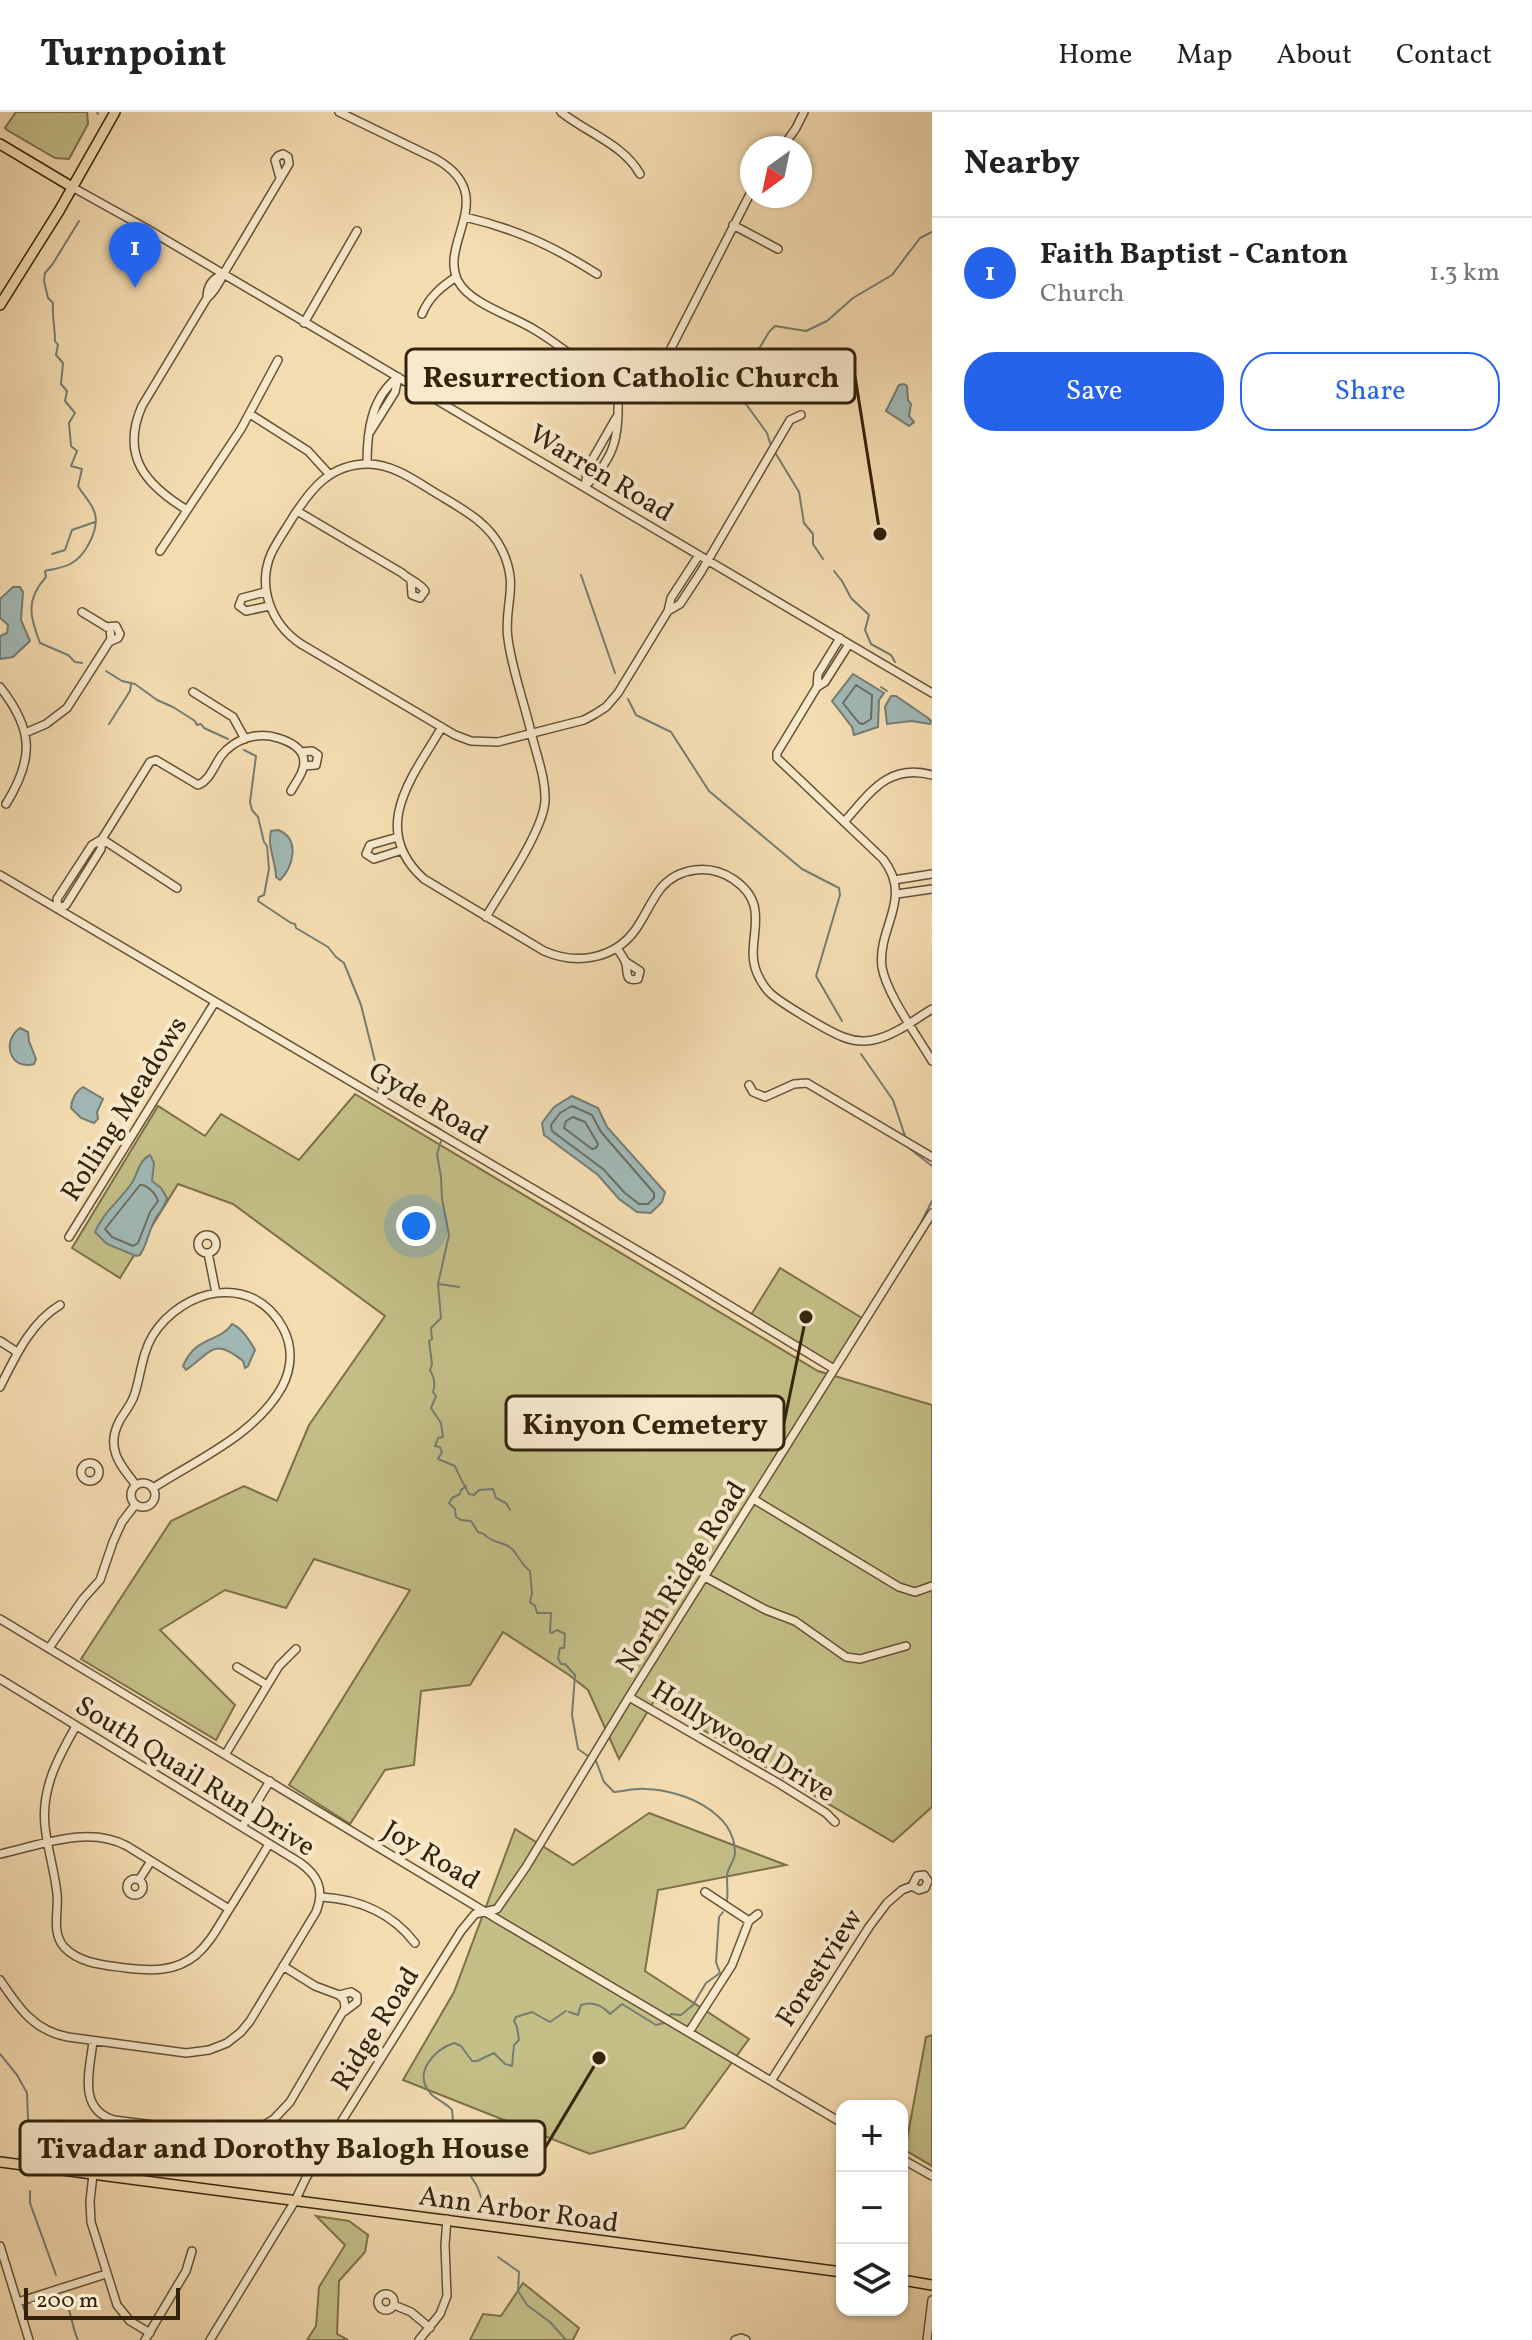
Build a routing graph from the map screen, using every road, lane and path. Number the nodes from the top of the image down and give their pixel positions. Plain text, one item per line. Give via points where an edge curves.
1 (115, 112) edge
2 (339, 112) edge
3 (561, 112) edge
4 (804, 112) edge
5 (790, 136) edge
6 (0, 144) edge
7 (640, 174) dead end
8 (280, 178) dead end
9 (72, 187) junction
10 (742, 208) edge
11 (465, 217) junction
12 (733, 225) junction
13 (357, 231) dead end
14 (778, 249) dead end
15 (223, 274) junction
16 (597, 274) dead end
17 (456, 277) junction
18 (0, 305) edge
19 (422, 314) dead end
20 (304, 323) junction
21 (278, 360) dead end
22 (398, 377) junction
23 (618, 380) junction
24 (250, 414) junction
25 (801, 415) dead end
26 (617, 416) junction
27 (367, 464) junction
28 (329, 474) junction
29 (584, 487) junction
30 (187, 510) junction
31 (297, 511) junction
32 (160, 551) dead end
33 (699, 555) junction
34 (708, 560) junction
35 (411, 581) dead end
36 (266, 589) junction
37 (269, 606) junction
38 (668, 611) junction
39 (82, 612) dead end
40 (840, 638) junction
41 (849, 644) junction
42 (0, 687) edge
43 (817, 687) junction
44 (193, 692) dead end
45 (932, 693) edge
46 (8, 700) junction
47 (0, 704) edge
48 (442, 727) junction
49 (25, 733) junction
50 (532, 733) junction
51 (245, 739) junction
52 (301, 752) junction
53 (304, 766) junction
54 (932, 775) edge
55 (291, 791) dead end
56 (6, 804) dead end
57 (844, 822) junction
58 (398, 837) junction
59 (102, 839) junction
60 (402, 850) junction
61 (932, 874) edge
62 (0, 875) edge
63 (894, 880) junction
64 (177, 888) dead end
65 (932, 889) edge
66 (897, 894) junction
67 (58, 909) junction
68 (486, 917) junction
69 (617, 948) junction
70 (626, 962) dead end
71 (215, 1002) junction
72 (932, 1009) edge
73 (910, 1023) junction
74 (932, 1061) edge
75 (749, 1085) dead end
76 (932, 1157) edge
77 (931, 1215) edge
78 (69, 1237) dead end
79 (208, 1253) dead end
80 (216, 1293) junction
81 (60, 1305) dead end
82 (0, 1341) edge
83 (17, 1352) junction
84 (834, 1369) junction
85 (0, 1387) edge
86 (117, 1460) junction
87 (98, 1468) dead end
88 (136, 1485) junction
89 (153, 1488) junction
90 (755, 1500) junction
91 (135, 1505) junction
92 (705, 1577) junction
93 (932, 1586) edge
94 (0, 1619) edge
95 (906, 1646) dead end
96 (49, 1648) junction
97 (296, 1649) dead end
98 (237, 1667) dead end
99 (0, 1679) edge
100 (267, 1685) junction
101 (629, 1697) junction
102 (76, 1726) junction
103 (225, 1755) junction
104 (270, 1781) junction
105 (835, 1822) dead end
106 (242, 1827) junction
107 (47, 1843) junction
108 (269, 1844) junction
109 (0, 1854) edge
110 (151, 1861) junction
111 (139, 1880) dead end
112 (912, 1886) dead end
113 (705, 1892) dead end
114 (321, 1897) junction
115 (229, 1909) junction
116 (484, 1911) junction
117 (758, 1914) dead end
118 (749, 1921) junction
119 (415, 1943) dead end
120 (283, 1966) junction
121 (0, 1980) edge
122 (10, 1995) junction
123 (339, 1995) junction
124 (0, 2001) edge
125 (345, 2011) junction
126 (689, 2032) junction
127 (93, 2041) junction
128 (771, 2081) junction
129 (108, 2118) junction
130 (274, 2119) junction
131 (836, 2119) edge
132 (246, 2133) junction
133 (0, 2162) edge
134 (908, 2162) edge
135 (93, 2174) junction
136 (932, 2176) edge
137 (295, 2201) junction
138 (447, 2219) junction
139 (0, 2246) edge
140 (192, 2251) dead end
141 (836, 2271) edge
142 (106, 2274) junction
143 (908, 2281) edge
144 (932, 2285) edge
145 (932, 2300) edge
146 (18, 2302) junction
147 (394, 2305) dead end
148 (430, 2328) junction
149 (148, 2336) edge
150 (29, 2340) edge
151 (210, 2340) edge
152 (419, 2340) edge
153 (735, 2340) edge
154 (746, 2340) edge
155 (927, 2340) edge

1 - 9 main road
2 - 11 street via 448,167 463,190
3 - 7 street via 618,149
4 - 5 street
6 - 9 main road, Warren Road
8 - 15 street
9 - 15 street, Warren Road
9 - 18 main road
10 - 12 street
11 - 16 street via 528,235
11 - 17 street via 454,256
12 - 14 street
12 - 23 street via 664,362 643,377
13 - 20 street
15 - 20 street, Warren Road
15 - 30 street via 142,406 135,428 144,474 160,493
17 - 19 street via 435,293
17 - 23 street via 473,297
20 - 22 street, Warren Road
21 - 24 street
22 - 27 street via 386,387 371,417
22 - 29 street, Warren Road
23 - 26 street
24 - 28 street via 308,451
24 - 30 street
25 - 34 street via 790,420
26 - 29 street via 588,467
26 - 29 street via 616,443 600,473
27 - 28 street
27 - 50 street via 397,471 455,504 498,542 511,580 508,642
28 - 31 street
29 - 33 street, Warren Road
30 - 32 street
31 - 35 street
31 - 36 street via 270,556
33 - 34 street, Warren Road
33 - 38 street
34 - 38 street via 680,604
34 - 40 street, Warren Road
36 - 37 street
36 - 37 street via 242,598 239,606 246,611
37 - 48 street via 295,640
38 - 50 street via 606,707 584,720
39 - 49 street via 112,632 109,642 67,708
40 - 41 street, Warren Road
40 - 43 street via 818,674
41 - 43 street
41 - 45 street, Warren Road
42 - 46 street
43 - 57 street via 777,758
44 - 51 street via 233,717
46 - 47 street
46 - 49 street
48 - 50 street via 481,743
48 - 58 street via 401,797
49 - 56 street via 24,771
50 - 68 street via 545,786 543,813
51 - 52 street via 268,735
51 - 59 street via 228,748 198,785 156,760 150,762
52 - 53 street
52 - 53 street via 318,755 316,765
53 - 55 street
54 - 57 street via 892,775
57 - 63 street via 883,859
58 - 60 street
58 - 60 street via 370,845 366,854 374,859
59 - 64 street
59 - 67 street via 92,845 57,899
60 - 68 street via 424,879
61 - 63 street
62 - 67 street, Gyde Road
63 - 66 street
65 - 66 street
66 - 73 street via 882,964
67 - 71 street, Gyde Road
68 - 69 street via 561,957 591,958
69 - 70 street
69 - 73 street via 669,880 688,871 710,870 733,879 752,902 754,962 769,992 848,1039 882,1038
71 - 78 street, Rolling Meadows
71 - 84 street, Gyde Road
72 - 73 street
73 - 74 street
75 - 76 street via 765,1097 807,1083
77 - 84 street, North Ridge Road
79 - 80 street
80 - 86 street via 187,1303 154,1335 131,1405 116,1429
80 - 89 street via 252,1297 274,1314 289,1340 287,1376 274,1398 233,1439
81 - 83 street via 48,1312
82 - 83 street
83 - 85 street
84 - 90 street, North Ridge Road
86 - 87 street
86 - 88 street
88 - 89 street
88 - 91 street via 131,1492
89 - 91 street via 156,1498 150,1506
90 - 92 street, North Ridge Road
90 - 93 street via 899,1587 915,1592
91 - 96 street via 122,1522 100,1580
92 - 95 street via 795,1621 846,1657 864,1658
92 - 101 street, North Ridge Road
94 - 96 street, Joy Road
96 - 103 street, Joy Road
97 - 100 street
98 - 100 street
99 - 102 street, South Quail Run Drive
100 - 103 street
101 - 105 street, Hollywood Drive
101 - 116 street, North Ridge Road via 526,1867 497,1909
102 - 106 street, South Quail Run Drive
102 - 107 street via 47,1786
103 - 104 street, Joy Road
104 - 106 street
104 - 116 street, Joy Road
106 - 108 street, South Quail Run Drive
107 - 109 street
107 - 110 street via 101,1837
107 - 115 street via 57,1893 58,1936 66,1949 89,1962 149,1970 177,1966 204,1948
108 - 114 street, South Quail Run Drive via 311,1871
108 - 115 street
110 - 111 street
110 - 115 street
112 - 128 street, Forestview via 887,1903 869,1927
113 - 118 street
114 - 119 street, South Quail Run Drive via 360,1903 404,1929
114 - 120 street
116 - 126 street, Joy Road
116 - 137 street, Ridge Road via 461,1931
117 - 118 street
118 - 126 street via 732,1965
120 - 123 street
120 - 127 street via 246,2026 217,2048 186,2053
121 - 122 street
122 - 124 street
122 - 127 street via 43,2029
123 - 125 street
123 - 125 street via 357,1996
125 - 130 street via 290,2102
126 - 128 street, Joy Road
127 - 129 street via 88,2093
128 - 131 street, Joy Road
129 - 132 street
129 - 135 street
130 - 132 street
130 - 132 street via 275,2134 267,2142 256,2143
133 - 135 main road, Ann Arbor Road
134 - 136 street
135 - 137 main road, Ann Arbor Road
135 - 142 street via 91,2222
137 - 138 main road, Ann Arbor Road
137 - 151 street, Ridge Road
138 - 141 main road, Ann Arbor Road
138 - 148 street via 447,2296
139 - 146 street
140 - 149 street
142 - 146 street
142 - 149 street via 120,2311
143 - 144 main road
145 - 155 street
146 - 150 street
147 - 148 street
148 - 152 street
153 - 154 street

